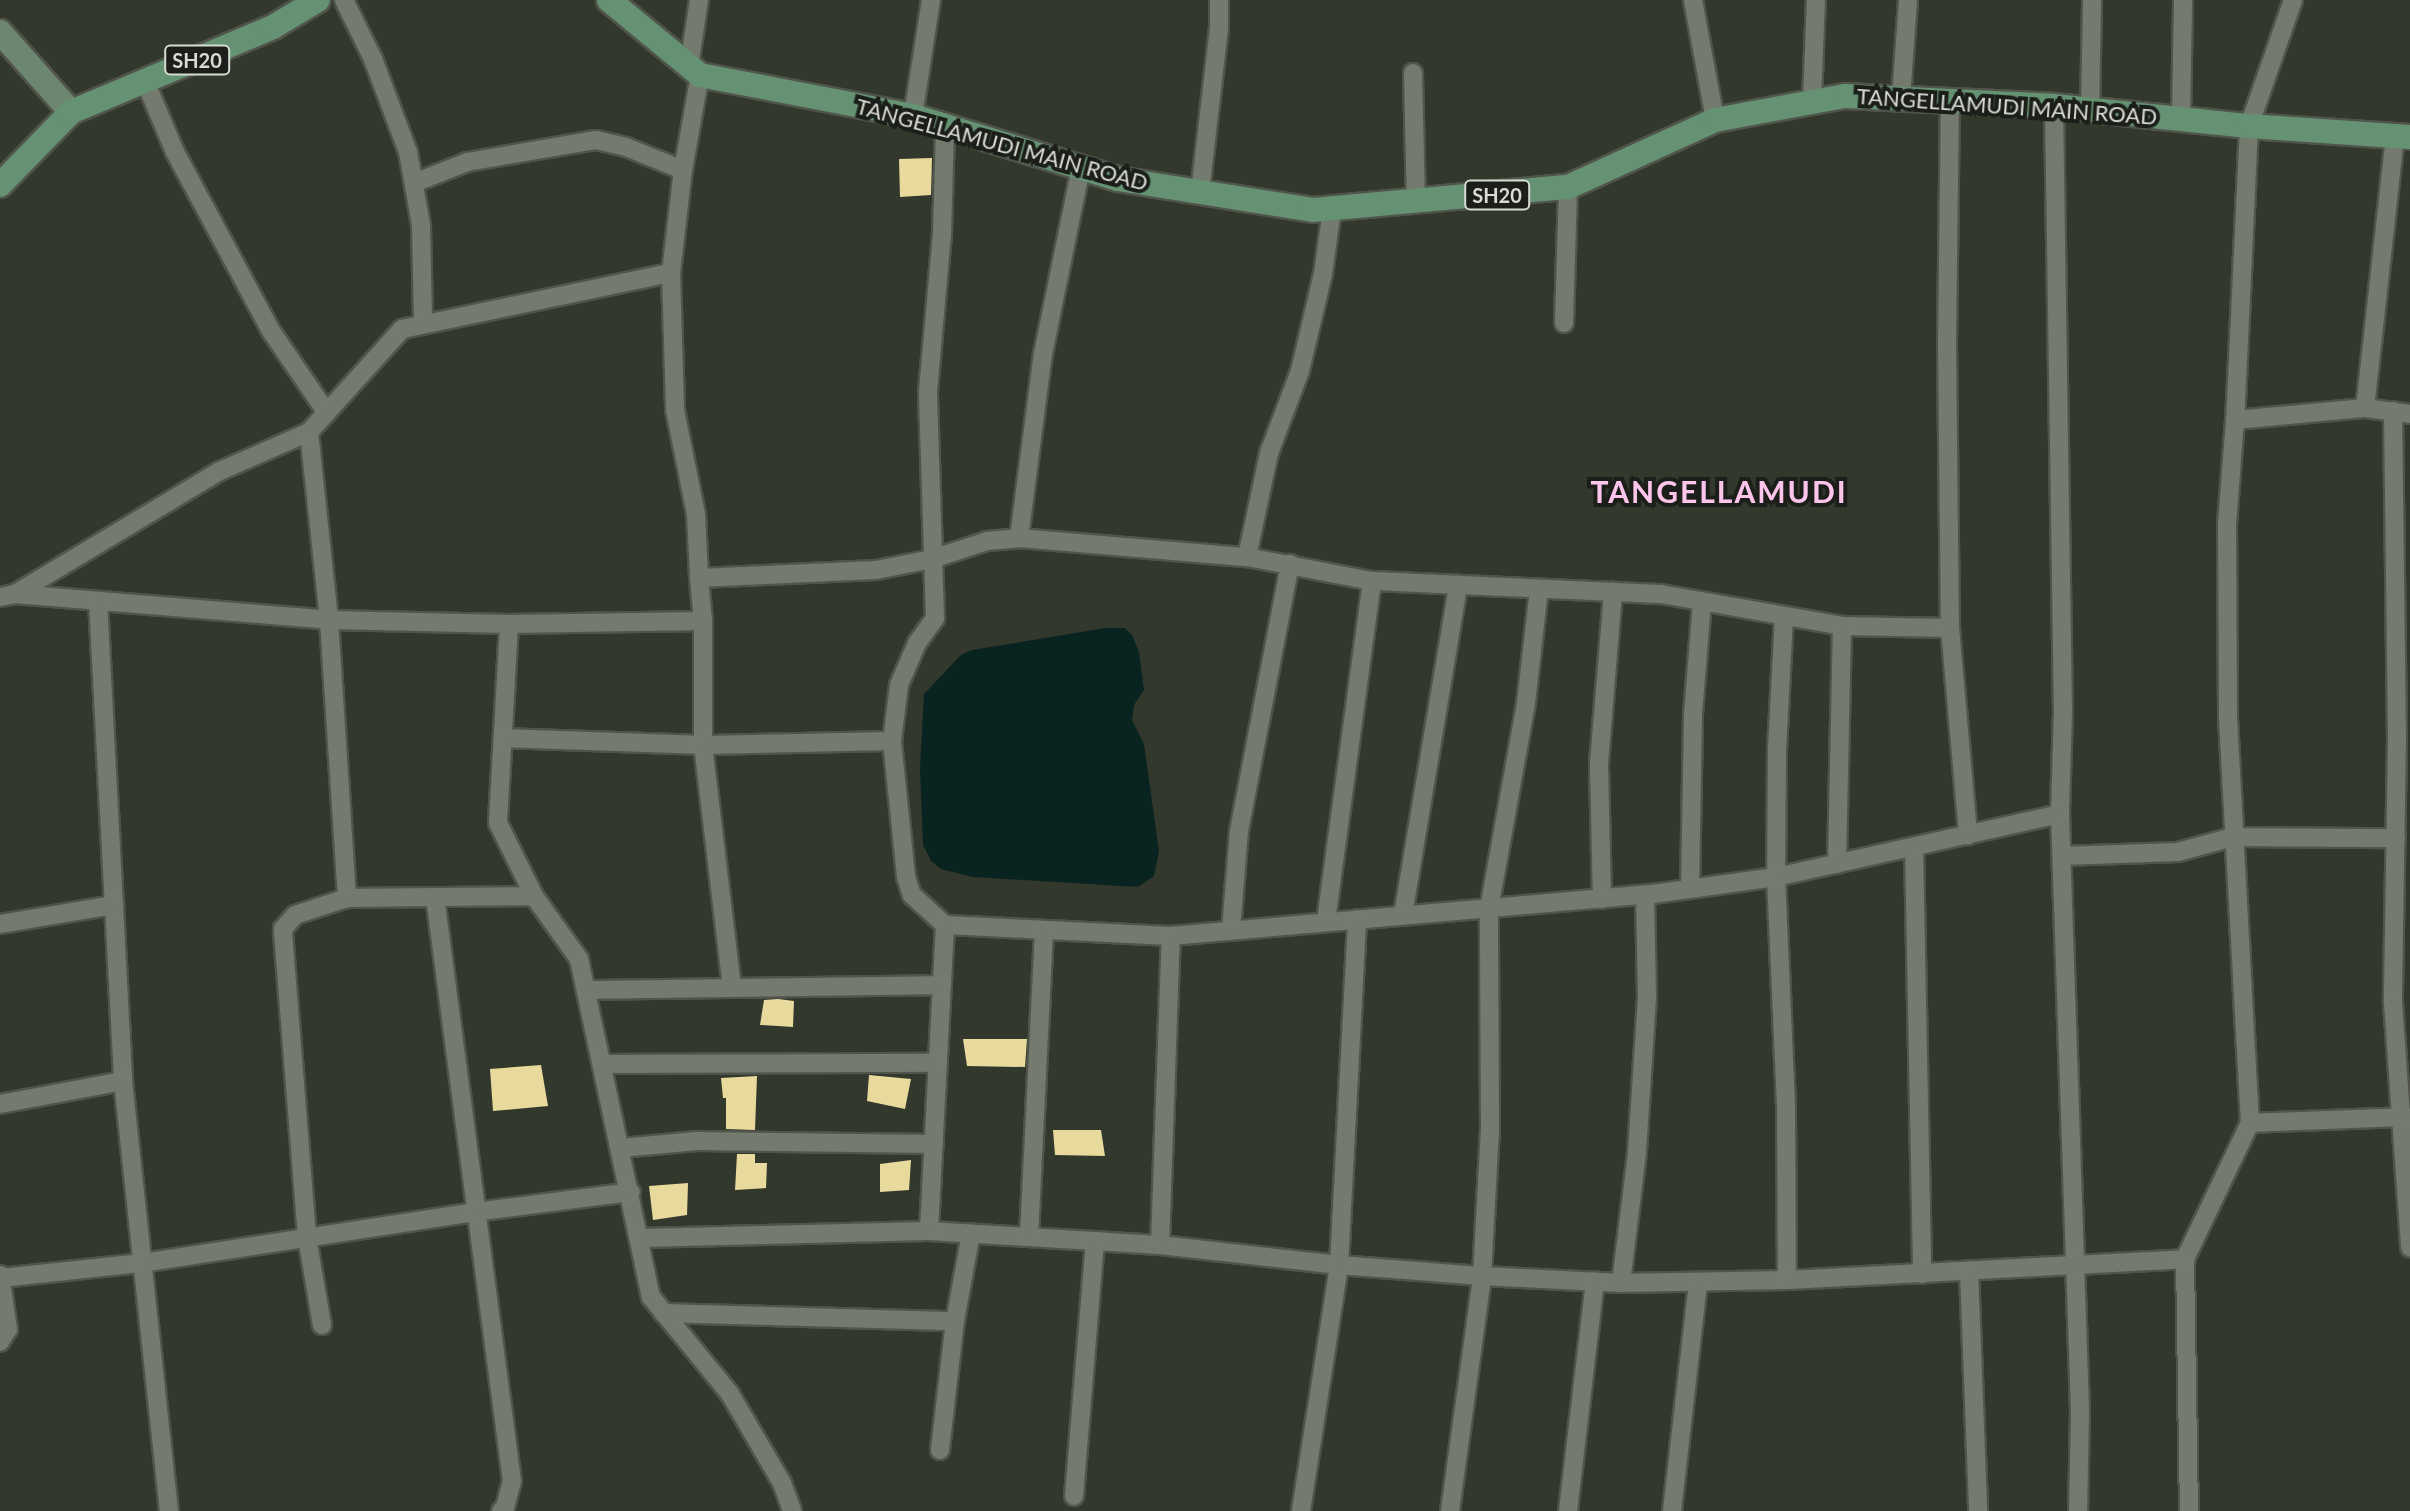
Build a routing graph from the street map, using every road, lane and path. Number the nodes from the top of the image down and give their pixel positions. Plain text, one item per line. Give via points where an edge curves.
1 (318, 0) edge
2 (344, 0) edge
3 (609, 0) edge
4 (699, 0) edge
5 (931, 0) edge
6 (1219, 0) edge
7 (1693, 0) edge
8 (1816, 0) edge
9 (1908, 0) edge
10 (2092, 0) edge
11 (2183, 0) edge
12 (2293, 0) edge
13 (0, 32) edge
14 (695, 70) junction
15 (1413, 73) dead end
16 (146, 83) junction
17 (1901, 98) junction
18 (1950, 98) junction
19 (1812, 102) junction
20 (2054, 106) junction
21 (2090, 109) junction
22 (71, 112) junction
23 (913, 116) junction
24 (2181, 118) junction
25 (1715, 120) junction
26 (2249, 126) junction
27 (945, 127) junction
28 (2403, 136) edge
29 (1081, 168) junction
30 (683, 170) junction
31 (414, 183) junction
32 (0, 185) edge
33 (1568, 187) junction
34 (1200, 192) junction
35 (1416, 202) junction
36 (1332, 209) junction
37 (671, 273) junction
38 (423, 323) junction
39 (1564, 323) dead end
40 (2365, 408) junction
41 (2402, 412) edge
42 (327, 413) junction
43 (2235, 420) junction
44 (309, 432) junction
45 (1019, 538) junction
46 (1247, 557) junction
47 (932, 559) junction
48 (1290, 564) junction
49 (699, 578) junction
50 (1372, 581) junction
51 (1458, 585) junction
52 (1539, 589) junction
53 (1613, 592) junction
54 (7, 596) edge
55 (98, 601) junction
56 (1702, 601) junction
57 (1784, 616) junction
58 (329, 620) junction
59 (703, 621) junction
60 (509, 624) junction
61 (1842, 626) junction
62 (1950, 628) junction
63 (503, 738) junction
64 (892, 741) junction
65 (703, 745) junction
66 (2060, 814) junction
67 (1968, 835) junction
68 (2233, 837) junction
69 (2396, 838) junction
70 (1914, 847) junction
71 (2062, 856) junction
72 (1837, 864) junction
73 (1776, 877) junction
74 (1690, 889) junction
75 (1645, 895) junction
76 (534, 896) junction
77 (435, 897) junction
78 (347, 898) junction
79 (1602, 899) junction
80 (114, 905) junction
81 (1489, 909) junction
82 (1403, 915) junction
83 (1357, 919) junction
84 (1326, 921) junction
85 (0, 924) edge
86 (945, 925) junction
87 (1044, 930) junction
88 (1231, 930) junction
89 (1171, 936) junction
90 (942, 985) junction
91 (732, 988) junction
92 (586, 990) junction
93 (938, 1063) junction
94 (602, 1064) junction
95 (123, 1081) junction
96 (0, 1104) edge
97 (2404, 1118) edge
98 (2250, 1123) junction
99 (934, 1144) junction
100 (621, 1148) junction
101 (631, 1192) junction
102 (475, 1212) junction
103 (929, 1231) junction
104 (971, 1233) junction
105 (307, 1237) junction
106 (1029, 1237) junction
107 (640, 1238) junction
108 (1095, 1241) junction
109 (1160, 1245) junction
110 (2410, 1247) edge
111 (2185, 1259) junction
112 (142, 1263) junction
113 (1339, 1265) junction
114 (2076, 1265) junction
115 (1969, 1272) junction
116 (1922, 1274) junction
117 (1482, 1276) junction
118 (0, 1277) edge
119 (1787, 1280) junction
120 (1595, 1282) junction
121 (1698, 1282) junction
122 (1621, 1283) junction
123 (663, 1313) junction
124 (955, 1321) junction
125 (322, 1325) dead end
126 (0, 1342) edge
127 (940, 1450) dead end
128 (1074, 1496) dead end
129 (169, 1511) edge
130 (501, 1511) edge
131 (792, 1511) edge
132 (1301, 1511) edge
133 (1450, 1511) edge
134 (1568, 1511) edge
135 (1672, 1511) edge
136 (1978, 1511) edge
137 (2078, 1511) edge
138 (2189, 1511) edge

1 - 16 main road, SH20 via 273,27
2 - 31 street via 373,59 408,152
3 - 14 main road, TANGELLAMUDI MAIN ROAD / SH20
4 - 14 street
5 - 23 street
6 - 34 street
7 - 25 street
8 - 19 street
9 - 17 street
10 - 21 street
11 - 24 street
12 - 26 street
13 - 22 main road
14 - 23 main road, TANGELLAMUDI MAIN ROAD / SH20
14 - 30 street
15 - 35 street
16 - 22 main road, SH20
16 - 42 street via 175,152 271,331
17 - 18 main road, TANGELLAMUDI MAIN ROAD / SH20
17 - 19 main road, TANGELLAMUDI MAIN ROAD / SH20 via 1845,96
18 - 20 main road, TANGELLAMUDI MAIN ROAD / SH20
18 - 62 street
19 - 25 main road, TANGELLAMUDI MAIN ROAD / SH20
20 - 21 main road, TANGELLAMUDI MAIN ROAD / SH20
20 - 66 street
21 - 24 main road, TANGELLAMUDI MAIN ROAD / SH20
22 - 32 main road
23 - 27 main road, TANGELLAMUDI MAIN ROAD / SH20
24 - 26 main road, TANGELLAMUDI MAIN ROAD / SH20
25 - 33 main road, TANGELLAMUDI MAIN ROAD / SH20
26 - 28 main road, TANGELLAMUDI MAIN ROAD / SH20
26 - 43 street
27 - 29 main road, TANGELLAMUDI MAIN ROAD / SH20
27 - 47 street via 928,391
28 - 40 street
29 - 34 main road, TANGELLAMUDI MAIN ROAD / SH20
29 - 45 street via 1043,354
30 - 31 street via 596,140 467,162
30 - 37 street
31 - 38 street via 421,225
33 - 35 main road, TANGELLAMUDI MAIN ROAD / SH20
33 - 39 street
34 - 36 main road, TANGELLAMUDI MAIN ROAD / SH20
35 - 36 main road, TANGELLAMUDI MAIN ROAD / SH20
36 - 46 street via 1303,357 1269,453
37 - 38 street
37 - 49 street via 675,410 696,514
38 - 42 street via 402,329
40 - 41 street
40 - 43 street
41 - 69 street
42 - 44 street
43 - 68 street via 2227,524
44 - 54 street via 220,471
44 - 58 street
45 - 46 street
45 - 47 street via 987,541
46 - 48 street
47 - 49 street via 876,570
47 - 64 street via 935,618 917,643 899,685
48 - 50 street
48 - 88 street via 1239,831
49 - 59 street
50 - 51 street
50 - 84 street
51 - 52 street
51 - 82 street
52 - 53 street
52 - 81 street via 1526,703
53 - 56 street
53 - 79 street via 1599,763
54 - 55 street
55 - 58 street
55 - 80 street
56 - 57 street
56 - 74 street via 1693,714
57 - 61 street
57 - 73 street
58 - 60 street
58 - 78 street
59 - 60 street
59 - 65 street
60 - 63 street
61 - 62 street
61 - 72 street
62 - 67 street
63 - 65 street
63 - 76 street via 498,823
64 - 65 street
64 - 86 street via 906,877 912,895
65 - 91 street
66 - 67 street
66 - 71 street
67 - 70 street
68 - 69 street
68 - 71 street via 2178,852
68 - 98 street
69 - 97 street via 2393,1002
70 - 72 street
70 - 116 street
71 - 114 street
72 - 73 street
73 - 74 street
73 - 119 street
74 - 75 street
75 - 79 street
75 - 122 street via 1647,997 1637,1152
76 - 77 street
76 - 92 street via 579,959
77 - 78 street
77 - 102 street
78 - 105 street via 295,915 283,929
79 - 81 street
80 - 85 street
80 - 95 street
81 - 82 street
81 - 117 street via 1490,1130
82 - 83 street
83 - 84 street
83 - 113 street
84 - 88 street
86 - 87 street
86 - 90 street
87 - 89 street
87 - 106 street
88 - 89 street
89 - 109 street
90 - 91 street
90 - 93 street
91 - 92 street
92 - 94 street
93 - 94 street
93 - 99 street
94 - 100 street
95 - 96 street
95 - 112 street
97 - 98 street
97 - 110 street
98 - 111 street
99 - 100 street via 697,1141
99 - 103 street
100 - 101 street
101 - 102 street
101 - 107 street
102 - 105 street
102 - 130 street via 512,1481
103 - 104 street
103 - 107 street
104 - 106 street
104 - 124 street
105 - 112 street
105 - 125 street
106 - 108 street
107 - 123 street via 651,1297
108 - 109 street
108 - 128 street
109 - 113 street
111 - 114 street
111 - 138 street
112 - 118 street
112 - 129 street
113 - 117 street
113 - 132 street
114 - 115 street
114 - 137 street
115 - 116 street
115 - 136 street
116 - 119 street
117 - 120 street
117 - 133 street
118 - 126 street via 8,1329
119 - 121 street
120 - 122 street
120 - 134 street
121 - 122 street
121 - 135 street
123 - 124 street
123 - 131 street via 730,1394 782,1483
124 - 127 street

